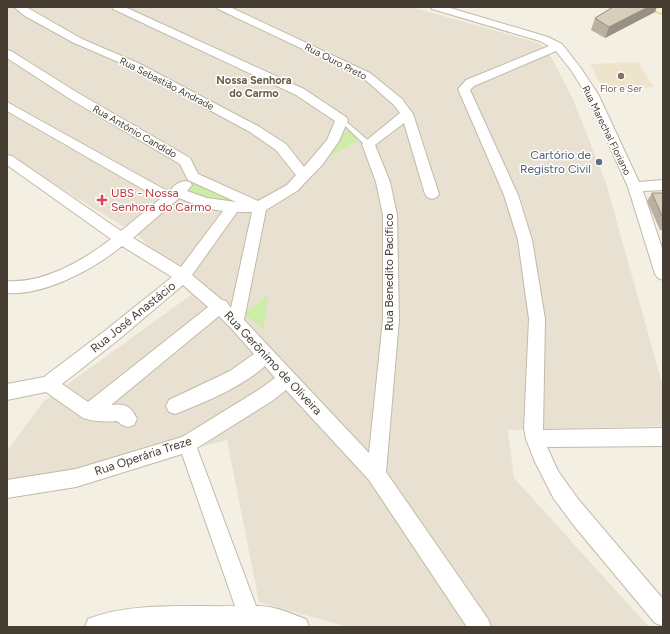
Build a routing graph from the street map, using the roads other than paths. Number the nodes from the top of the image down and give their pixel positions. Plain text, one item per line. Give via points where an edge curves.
1 (19, 7) edge
2 (117, 7) edge
3 (222, 7) edge
4 (436, 7) edge
5 (657, 7) edge
6 (457, 10) edge
7 (663, 10) edge
8 (558, 46) junction
9 (7, 53) edge
10 (7, 106) edge
11 (407, 114) junction
12 (342, 120) junction
13 (368, 144) junction
14 (7, 159) edge
15 (303, 175) junction
16 (193, 178) junction
17 (663, 185) edge
18 (635, 186) junction
19 (432, 194) dead end
20 (173, 195) junction
21 (233, 207) junction
22 (260, 207) junction
23 (122, 239) junction
24 (663, 274) edge
25 (183, 276) junction
26 (7, 287) edge
27 (220, 306) junction
28 (236, 322) junction
29 (265, 354) junction
30 (286, 379) junction
31 (48, 384) junction
32 (7, 392) edge
33 (176, 406) dead end
34 (89, 412) junction
35 (128, 419) dead end
36 (663, 437) edge
37 (535, 439) junction
38 (188, 444) junction
39 (376, 474) junction
40 (7, 490) edge
41 (663, 615) edge
42 (250, 617) junction
43 (96, 627) edge
44 (298, 627) edge
45 (480, 627) edge

1 - 15 street, Rua Sebastião Andrade via 78,41 134,64 254,128 280,147
2 - 12 street, Rua Benedito Pacífico via 300,92
3 - 11 street, Rua Ouro Preto via 366,75 398,102
4 - 6 street, Rua Marechal Floriano
5 - 7 main road
6 - 8 street, Rua Marechal Floriano
8 - 18 street, Rua Marechal Floriano via 592,94
8 - 37 street via 470,83 464,90 512,195 525,240 537,319 533,428
9 - 16 street, Rua Antônio Candido via 74,96 185,161
10 - 20 street
11 - 13 street
11 - 19 street, Rua Ouro Preto
12 - 13 lane, Rua Benedito Pacífico
12 - 15 street via 333,141
13 - 39 street, Rua Benedito Pacífico via 383,182 390,215 391,320
14 - 23 street, Rua Gerônimo de Oliveira
15 - 22 street via 292,188
16 - 20 street
16 - 22 street
17 - 18 street
18 - 24 street, Rua Marechal Floriano
20 - 21 street
20 - 23 street
21 - 22 street
21 - 25 street, Rua José Anastácio
22 - 28 street
23 - 25 street, Rua Gerônimo de Oliveira
23 - 26 street via 69,274 39,284
25 - 27 street, Rua Gerônimo de Oliveira
25 - 31 street, Rua José Anastácio
27 - 28 street, Rua Gerônimo de Oliveira
27 - 34 street
28 - 29 street, Rua Gerônimo de Oliveira
29 - 30 street, Rua Gerônimo de Oliveira
29 - 33 street via 258,363
30 - 38 street, Rua Operária Treze via 266,395
30 - 39 street, Rua Gerônimo de Oliveira
31 - 32 street, Rua José Anastácio
31 - 34 street
34 - 35 street via 121,412
36 - 37 street
37 - 41 street via 546,468 566,502
38 - 40 street, Rua Operária Treze via 76,478
38 - 42 street
39 - 45 street, Rua Gerônimo de Oliveira
42 - 43 street via 133,618
42 - 44 street via 267,616

